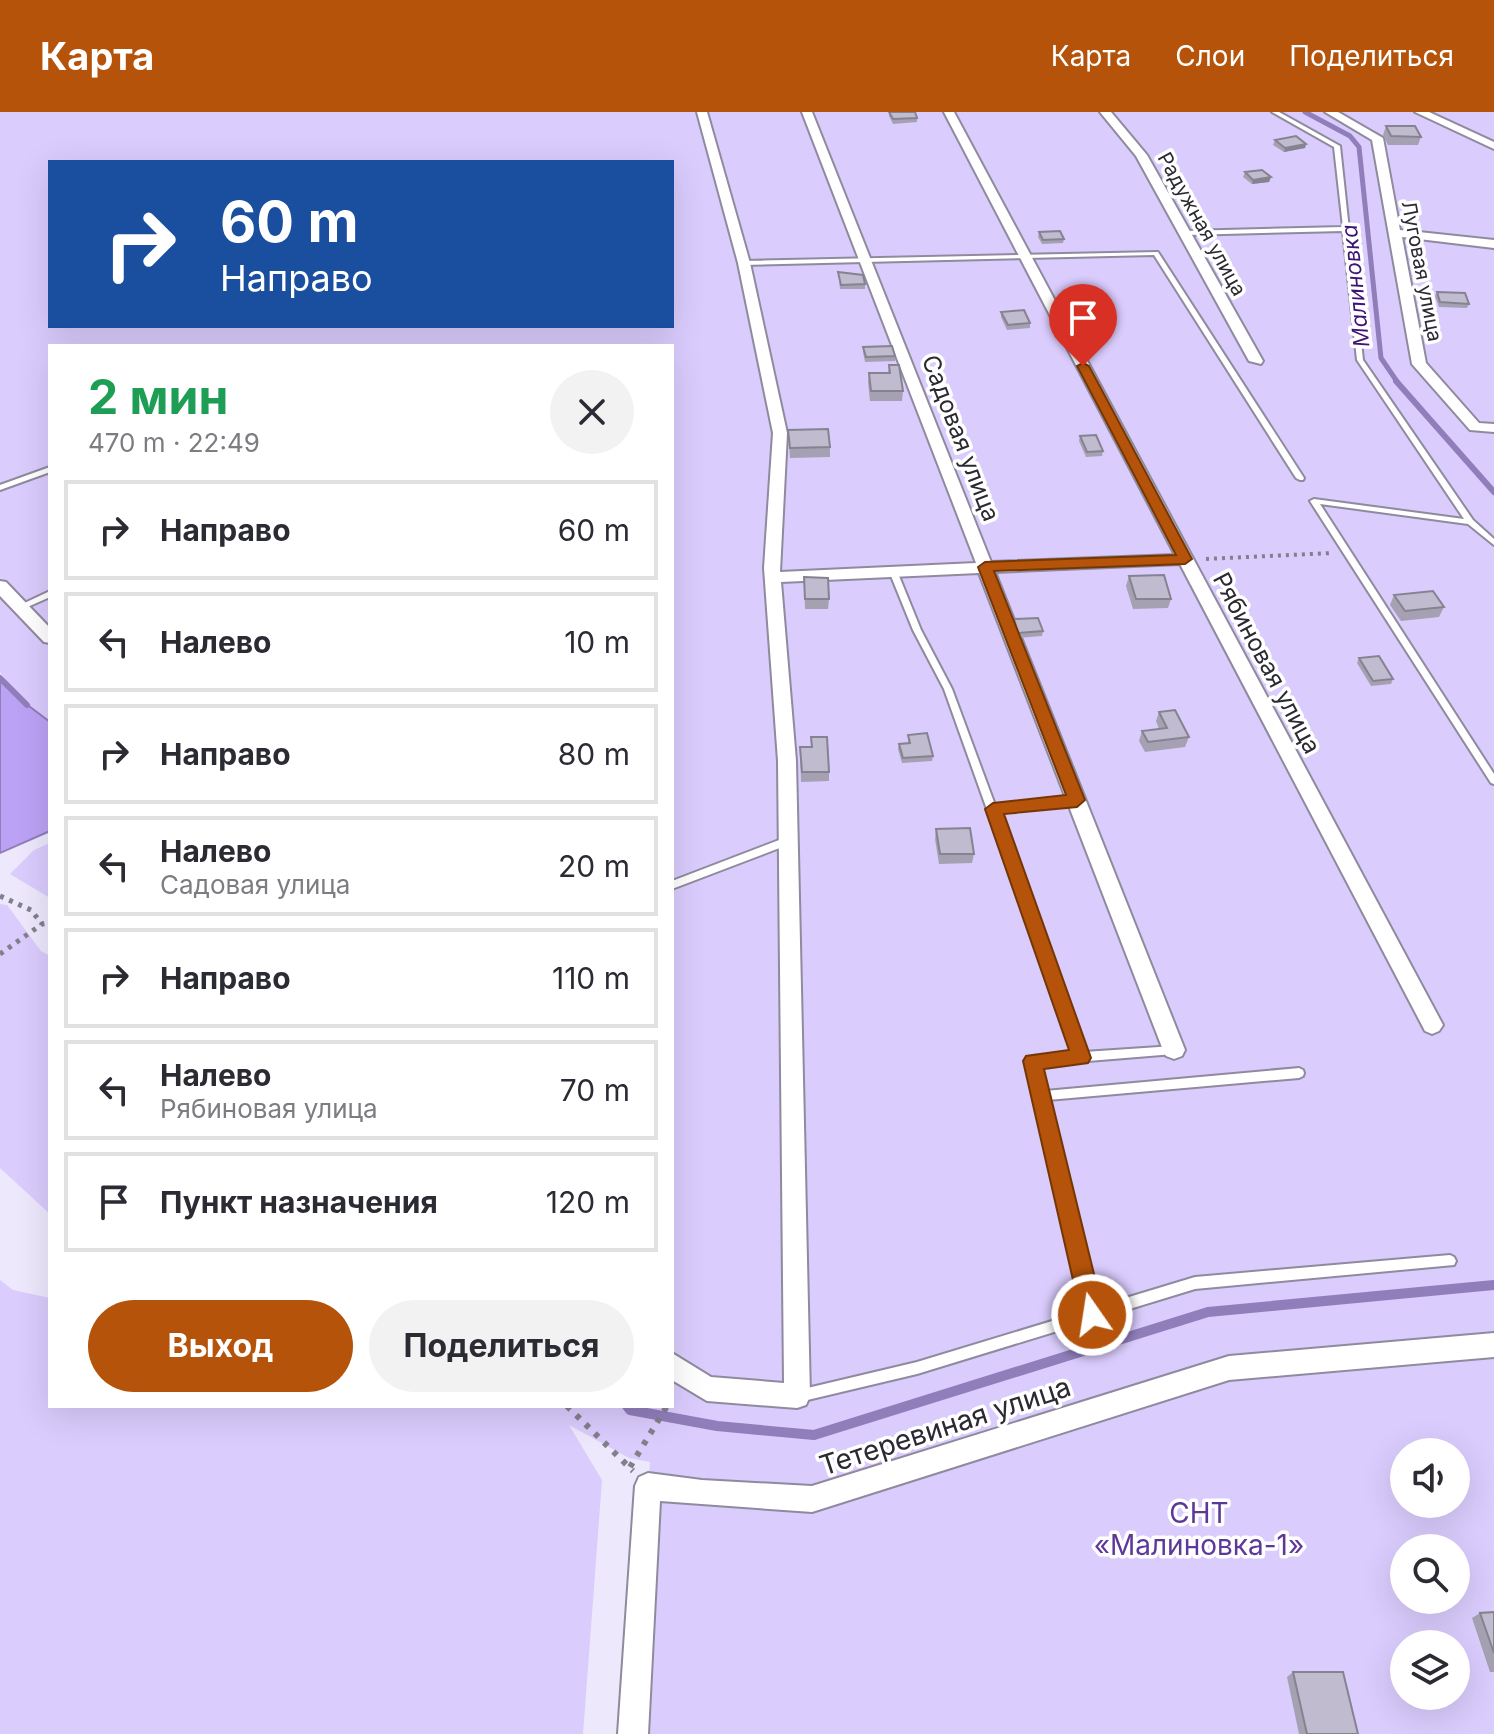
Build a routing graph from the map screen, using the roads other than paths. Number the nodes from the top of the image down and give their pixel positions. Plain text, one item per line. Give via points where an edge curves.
1 (702, 112) edge
2 (807, 112) edge
3 (949, 112) edge
4 (1105, 112) edge
5 (1275, 112) edge
6 (1330, 112) edge
7 (1420, 112) edge
8 (1494, 146) edge
9 (1346, 229) junction
10 (1395, 232) junction
11 (1185, 233) junction
12 (1494, 244) edge
13 (1025, 256) junction
14 (865, 260) junction
15 (744, 263) junction
16 (1256, 361) dead end
17 (1494, 428) edge
18 (48, 470) edge
19 (1300, 478) dead end
20 (0, 488) edge
21 (1470, 522) junction
22 (1494, 543) edge
23 (1185, 559) junction
24 (985, 567) junction
25 (893, 571) junction
26 (773, 577) junction
27 (0, 586) edge
28 (48, 595) edge
29 (20, 607) junction
30 (48, 636) edge
31 (1494, 781) edge
32 (1077, 800) junction
33 (993, 809) junction
34 (787, 841) junction
35 (674, 884) edge
36 (1432, 1025) dead end
37 (1174, 1050) joint
38 (1081, 1058) junction
39 (1299, 1073) dead end
40 (1041, 1096) junction
41 (1450, 1261) dead end
42 (1092, 1315) junction
43 (1494, 1345) edge
44 (674, 1366) edge
45 (797, 1396) junction
46 (633, 1734) edge

1 - 15 street
2 - 14 street, Садовая улица
3 - 13 street, Рябиновая улица
4 - 11 street, Радужная улица via 1141,155
5 - 9 lane via 1337,146
6 - 10 street, Луговая улица via 1377,138
7 - 8 street
9 - 11 lane
9 - 21 lane via 1360,360
10 - 12 street
10 - 17 street, Луговая улица via 1419,364 1475,427
11 - 16 street, Радужная улица
13 - 14 lane
13 - 19 lane via 1156,253
13 - 23 street, Рябиновая улица
14 - 15 lane
14 - 24 street, Садовая улица
15 - 26 street via 780,433
18 - 20 lane
21 - 22 lane
21 - 31 lane via 1314,501
23 - 24 street
23 - 36 street, Рябиновая улица
24 - 25 street
24 - 32 street, Садовая улица
25 - 26 street
25 - 33 lane via 948,689
26 - 34 street via 787,761
27 - 29 street
28 - 29 lane
29 - 30 street
32 - 33 lane
32 - 37 street, Садовая улица
33 - 38 lane
34 - 35 lane
34 - 45 street
37 - 38 lane
38 - 40 lane via 1033,1061
39 - 40 lane
40 - 42 lane
41 - 42 lane via 1195,1283
42 - 45 lane via 917,1368
43 - 46 street, Тетеревиная улица via 1229,1368 812,1499 702,1493 639,1477
44 - 45 street via 707,1389

